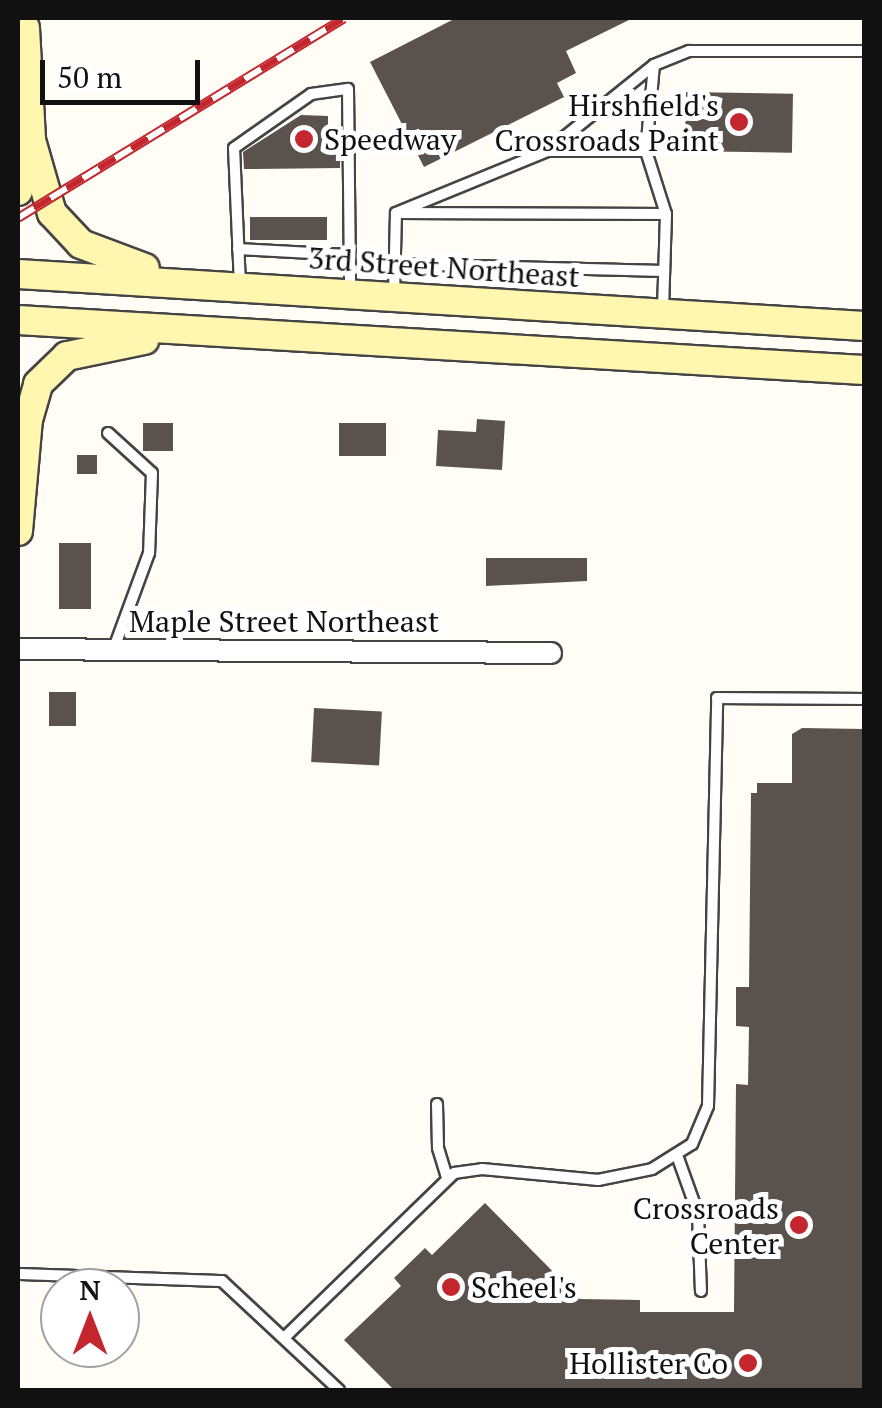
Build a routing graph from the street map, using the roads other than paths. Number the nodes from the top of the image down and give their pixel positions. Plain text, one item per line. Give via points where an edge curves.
1 (26, 23) edge
2 (864, 51) edge
3 (654, 65) junction
4 (547, 151) junction
5 (646, 151) junction
6 (18, 191) edge
7 (396, 213) junction
8 (666, 214) junction
9 (238, 249) junction
10 (350, 255) junction
11 (395, 264) junction
12 (664, 272) junction
13 (18, 274) edge
14 (240, 285) junction
15 (350, 293) junction
16 (394, 296) junction
17 (662, 316) junction
18 (18, 320) edge
19 (864, 326) edge
20 (324, 335) junction
21 (864, 370) edge
22 (108, 433) dead end
23 (18, 530) edge
24 (18, 649) edge
25 (114, 649) junction
26 (551, 652) dead end
27 (864, 699) edge
28 (438, 1104) dead end
29 (678, 1158) junction
30 (448, 1177) junction
31 (18, 1274) edge
32 (701, 1291) dead end
33 (285, 1337) junction
34 (338, 1390) edge

1 - 6 main road
1 - 14 main road via 37,173 67,233 119,261
2 - 3 lane via 689,51
3 - 4 lane
3 - 5 lane
4 - 5 lane
4 - 7 lane
5 - 8 lane
7 - 8 lane
7 - 11 lane
8 - 12 lane
9 - 10 lane
9 - 10 lane via 234,148 310,94 348,89
9 - 14 lane
10 - 15 lane
11 - 12 lane
11 - 16 lane
12 - 17 lane
13 - 14 main road, 3rd Street Northeast
14 - 15 main road, 3rd Street Northeast
15 - 16 main road, 3rd Street Northeast
16 - 17 main road, 3rd Street Northeast
17 - 19 main road, 3rd Street Northeast
18 - 20 main road
20 - 21 main road
20 - 23 main road via 149,339 96,346 58,361 30,404
22 - 25 lane via 152,473 149,553
24 - 25 street, Maple Street Northeast
25 - 26 street, Maple Street Northeast
27 - 29 lane via 717,698 708,1106 698,1135
28 - 30 lane via 438,1148
29 - 30 lane via 598,1180 482,1169
29 - 32 lane via 698,1214
30 - 33 lane
31 - 33 lane via 206,1276 240,1292
33 - 34 lane

